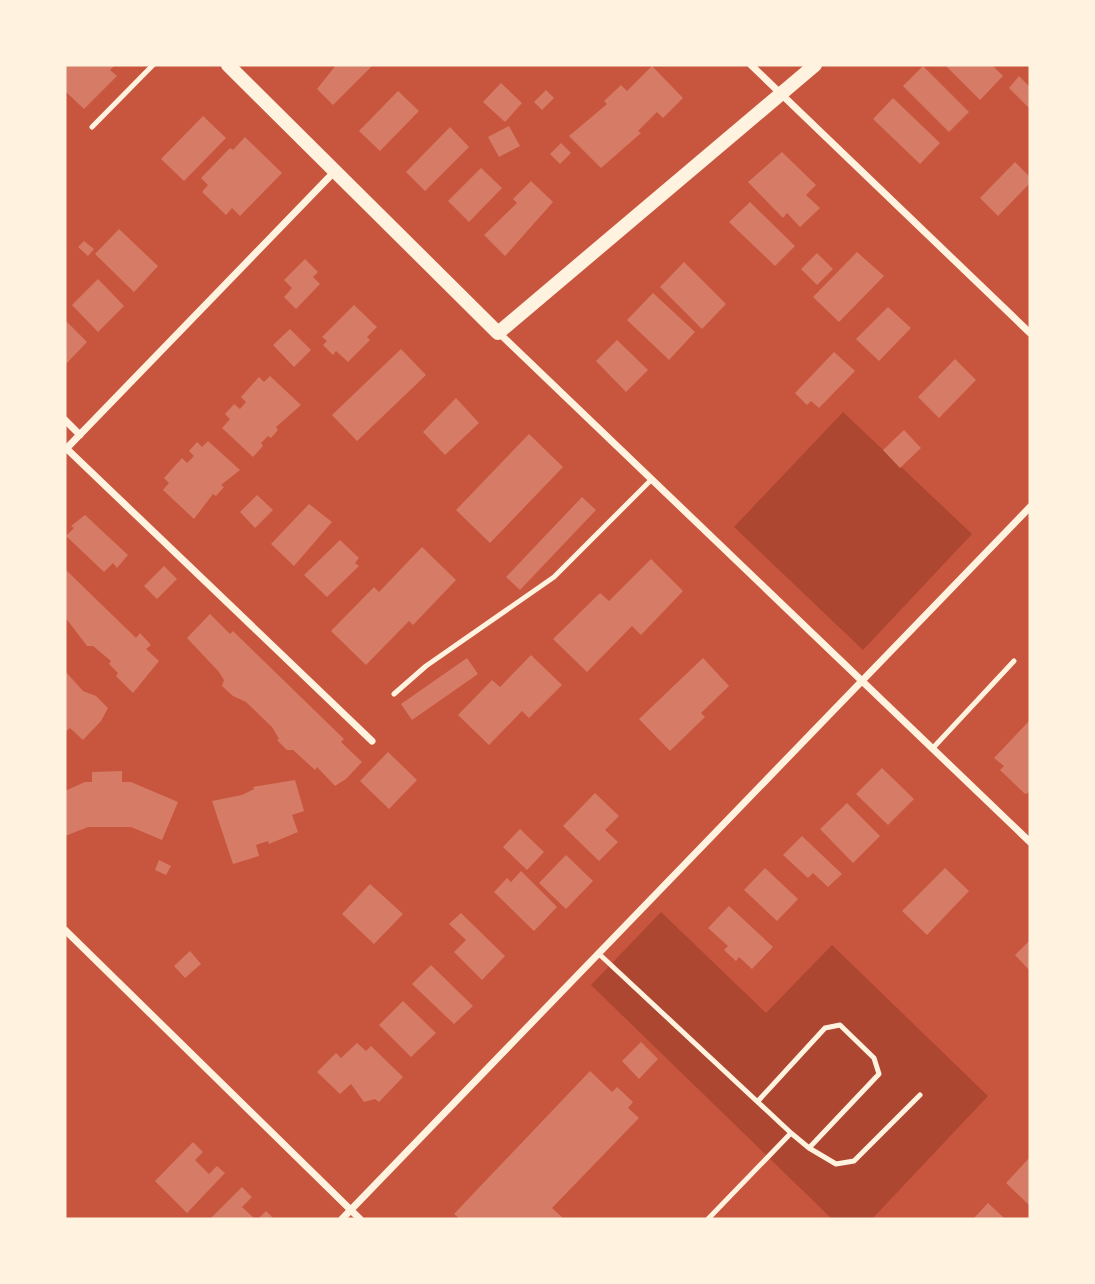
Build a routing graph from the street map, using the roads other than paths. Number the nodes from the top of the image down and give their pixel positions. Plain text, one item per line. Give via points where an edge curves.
1 (153, 65) edge
2 (228, 65) edge
3 (751, 65) edge
4 (815, 65) edge
5 (781, 93) junction
6 (92, 127) dead end
7 (336, 170) junction
8 (1030, 332) edge
9 (498, 333) junction
10 (65, 420) edge
11 (80, 435) junction
12 (66, 450) edge
13 (651, 480) junction
14 (1030, 507) edge
15 (1014, 661) dead end
16 (861, 682) junction
17 (394, 694) dead end
18 (372, 741) dead end
19 (932, 749) junction
20 (1030, 842) edge
21 (65, 930) edge
22 (598, 953) junction
23 (920, 1095) dead end
24 (758, 1101) junction
25 (792, 1133) junction
26 (809, 1148) junction
27 (351, 1210) junction
28 (342, 1219) edge
29 (360, 1219) edge
30 (708, 1219) edge

1 - 6 lane
2 - 7 main road
3 - 5 street
4 - 5 main road
5 - 8 street
5 - 9 main road
7 - 9 main road
7 - 11 street
9 - 13 street
10 - 11 street
11 - 12 street
12 - 18 street
13 - 16 street
13 - 17 lane via 530,597 426,666
14 - 16 street
15 - 19 lane
16 - 19 street
16 - 22 street
19 - 20 street
21 - 27 street
22 - 24 lane
22 - 27 street
23 - 26 lane via 854,1161 836,1164
24 - 25 lane
24 - 26 lane via 825,1028 840,1025 874,1058 879,1074
25 - 26 lane
25 - 30 lane
27 - 28 street
27 - 29 street

